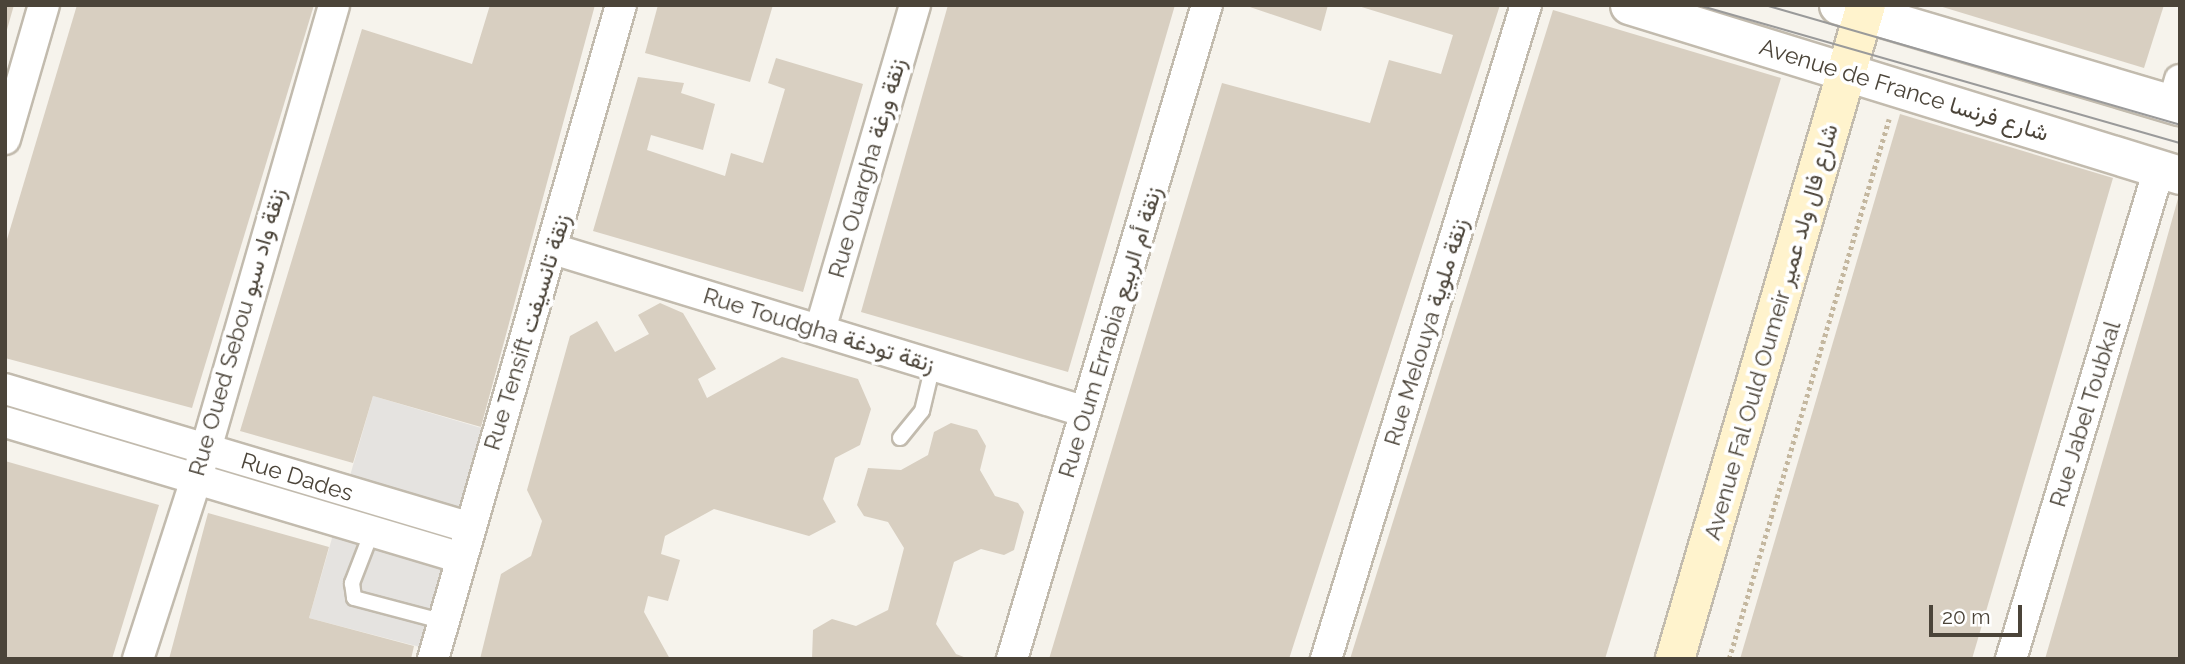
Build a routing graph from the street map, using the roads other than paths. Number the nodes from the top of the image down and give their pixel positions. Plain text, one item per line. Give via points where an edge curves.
1 (44, 5) edge
2 (334, 5) edge
3 (621, 5) edge
4 (915, 5) edge
5 (1207, 5) edge
6 (1526, 5) edge
7 (1629, 5) edge
8 (1856, 8) edge
9 (1847, 72) junction
10 (2177, 96) edge
11 (5, 139) edge
12 (2169, 172) edge
13 (552, 248) junction
14 (820, 331) junction
15 (933, 365) junction
16 (5, 389) edge
17 (1086, 412) junction
18 (5, 422) edge
19 (900, 438) dead end
20 (206, 449) junction
21 (194, 478) junction
22 (469, 527) junction
23 (370, 534) junction
24 (460, 558) junction
25 (444, 622) junction
26 (138, 659) edge
27 (433, 659) edge
28 (1012, 659) edge
29 (1326, 659) edge
30 (1675, 659) edge
31 (2011, 659) edge

1 - 11 street
2 - 20 street, Rue Oued Sebou زنقة واد سبو
3 - 13 street, Rue Tensift زنقة تانسيفت
4 - 14 street, Rue Ouargha زنقة ورغة
5 - 17 street, Rue Oum Errabia زنقة أم الربيع
6 - 29 street, Rue Melouya زنقة ملوية
7 - 9 street, Avenue de France شارع فرنسا
8 - 9 main road, Avenue Fal Ould Oumeir شارع فال ولد عمير
8 - 10 street
9 - 12 street, Avenue de France شارع فرنسا
9 - 30 main road, Avenue Fal Ould Oumeir شارع فال ولد عمير
12 - 31 street, Rue Jabel Toubkal
13 - 14 street, Rue Toudgha زنقة تودغة
13 - 22 street, Rue Tensift زنقة تانسيفت
14 - 15 street, Rue Toudgha زنقة تودغة
15 - 17 street, Rue Toudgha زنقة تودغة
15 - 19 lane via 922,411
16 - 20 street, Rue Dades
17 - 28 street, Rue Oum Errabia زنقة أم الربيع
18 - 21 street, Rue Dades
20 - 21 street, Rue Oued Sebou زنقة واد سبو
20 - 22 street, Rue Dades
21 - 23 street, Rue Dades
21 - 26 street, Rue Oued Sebou زنقة واد سبو
22 - 24 street, Rue Tensift زنقة تانسيفت
23 - 24 street, Rue Dades
23 - 25 lane via 352,583 354,598
24 - 25 street, Rue Tensift زنقة تانسيفت
25 - 27 street, Rue Tensift زنقة تانسيفت

